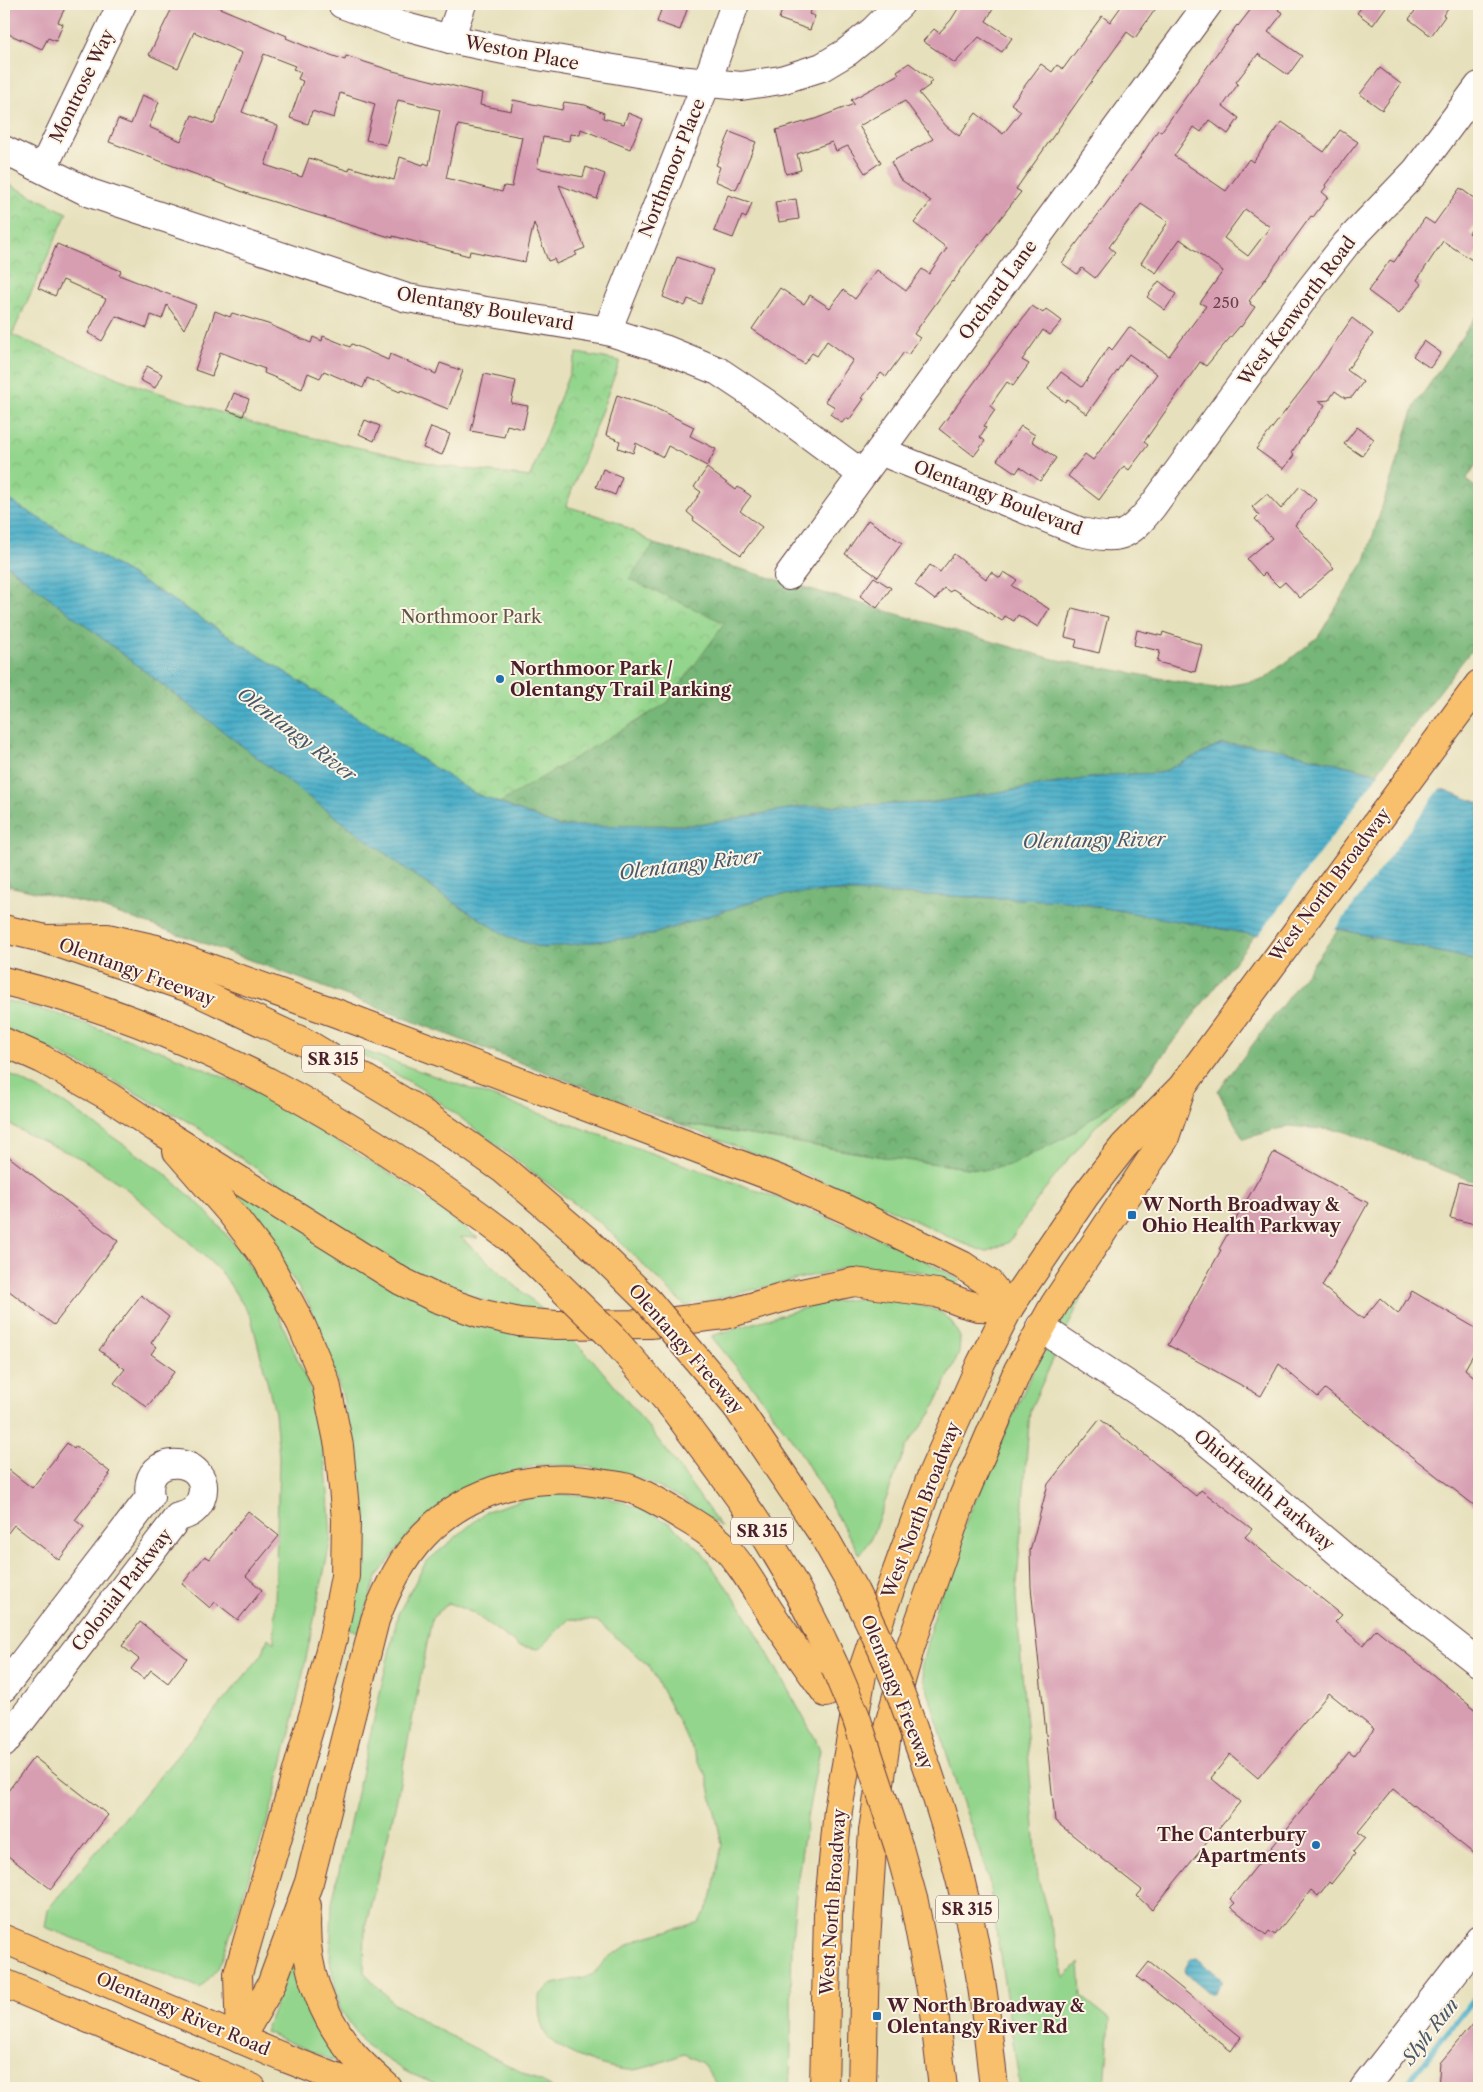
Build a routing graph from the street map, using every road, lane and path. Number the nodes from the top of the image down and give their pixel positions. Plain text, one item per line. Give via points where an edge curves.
1 (122, 4) edge
2 (342, 4) edge
3 (462, 4) edge
4 (735, 4) edge
5 (900, 4) edge
6 (1208, 4) edge
7 (450, 39) junction
8 (706, 84) junction
9 (1479, 86) edge
10 (4, 150) edge
11 (42, 168) junction
12 (607, 331) junction
13 (880, 451) junction
14 (862, 474) junction
15 (1119, 536) joint
16 (788, 576) dead end
17 (1479, 684) edge
18 (4, 929) edge
19 (46, 939) junction
20 (4, 981) edge
21 (4, 1042) edge
22 (1182, 1087) junction
23 (156, 1128) junction
24 (1009, 1308) junction
25 (1040, 1327) junction
26 (1479, 1663) edge
27 (4, 1686) edge
28 (4, 1743) edge
29 (900, 1848) junction
30 (309, 1882) junction
31 (4, 1939) edge
32 (1479, 1940) edge
33 (4, 1983) edge
34 (240, 2038) junction
35 (824, 2058) junction
36 (221, 2082) edge
37 (252, 2088) edge
38 (363, 2088) edge
39 (388, 2088) edge
40 (811, 2088) edge
41 (824, 2088) edge
42 (862, 2088) edge
43 (943, 2088) edge
44 (994, 2088) edge
45 (1364, 2088) edge

1 - 11 street, Montrose Way
2 - 7 street, Weston Place
3 - 7 street
4 - 8 street, Northmoor Place
5 - 8 street, Weston Place via 873,31 822,67 781,80 741,86
6 - 13 street, Orchard Lane
7 - 8 street, Weston Place via 555,60
8 - 12 street, Northmoor Place
9 - 15 street, West Kenworth Road via 1416,170 1346,244 1143,518
10 - 11 street, Olentangy Boulevard
11 - 12 street, Olentangy Boulevard via 90,193 407,298
12 - 14 street, Olentangy Boulevard via 664,349 718,372
13 - 14 street, Orchard Lane
13 - 15 street, Olentangy Boulevard via 1081,532
14 - 16 street, Orchard Lane
17 - 22 main road, West North Broadway
18 - 19 main road, Olentangy Freeway / SR 315
19 - 24 main road via 107,938 156,949 781,1180 962,1266 989,1283
19 - 44 main road, Olentangy Freeway / SR 315, bridge via 189,988 306,1043 429,1118 504,1170 586,1240 648,1301 737,1407 822,1533 871,1623 903,1698 934,1787 963,1890 982,1986
20 - 29 main road, SR 315, bridge via 99,1009 226,1059 338,1120 434,1181 511,1239 611,1336 672,1406 754,1518 835,1667 856,1717
21 - 23 main road via 108,1096
22 - 24 main road, West North Broadway via 1124,1146 1085,1196
22 - 25 main road, West North Broadway via 1164,1140
23 - 24 main road via 401,1281 479,1313 519,1322 650,1324 724,1315 792,1295 854,1282 937,1293 978,1307
23 - 34 main road via 232,1214 267,1260 301,1324 326,1382 339,1446 346,1519 345,1576 333,1638 238,1974
24 - 25 main road
24 - 35 main road, West North Broadway via 932,1474 863,1669 836,1829 828,1914
25 - 26 street, OhioHealth Parkway via 1172,1414 1356,1567
25 - 42 main road, West North Broadway via 963,1497 911,1645 888,1728 873,1831 864,1958
27 - 28 street, Colonial Parkway via 150,1497 149,1487 156,1472 164,1465 175,1463 195,1470 203,1490 198,1506 178,1517
29 - 30 main road, bridge via 826,1693 722,1545 704,1529 664,1504 630,1488 578,1478 538,1480 502,1487 444,1518 408,1554 384,1596 375,1620
29 - 43 main road, SR 315 via 932,1994
30 - 34 main road via 271,1985
30 - 39 main road via 306,1917 308,1960 319,1998 353,2053
31 - 34 main road, Olentangy River Road
32 - 45 street
33 - 36 main road
34 - 36 main road
34 - 38 main road, Olentangy River Road
35 - 40 main road
35 - 41 main road, West North Broadway
36 - 37 main road

